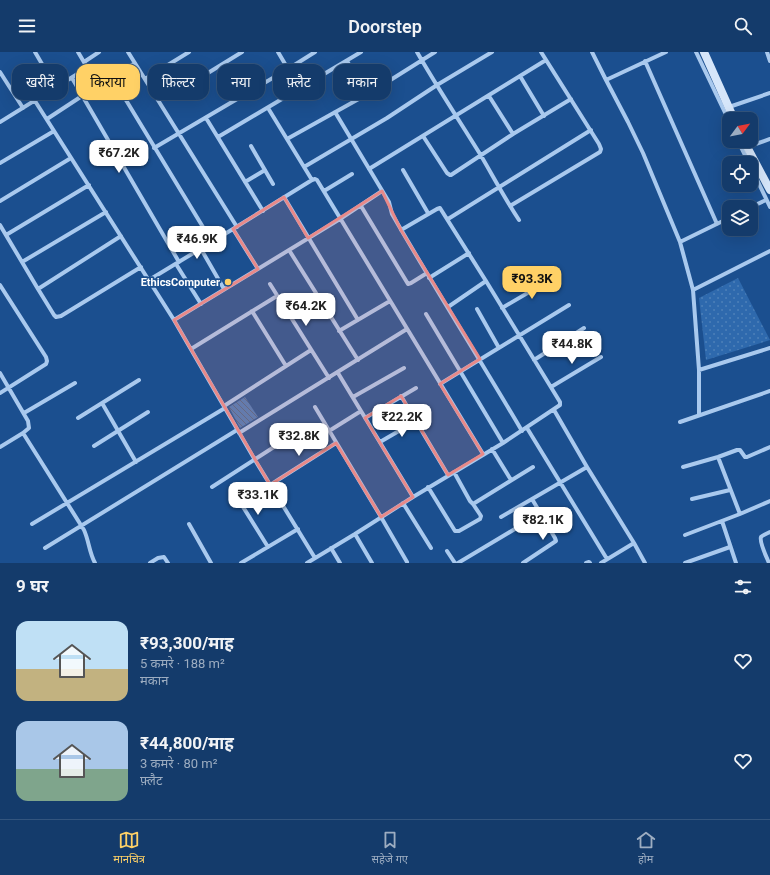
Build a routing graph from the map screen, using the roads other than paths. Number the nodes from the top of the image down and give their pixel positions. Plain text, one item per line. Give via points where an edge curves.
1 (34, 52) edge
2 (78, 52) edge
3 (99, 52) edge
4 (128, 52) edge
5 (188, 52) edge
6 (242, 52) edge
7 (278, 52) edge
8 (315, 52) edge
9 (361, 52) edge
10 (417, 52) edge
11 (435, 52) edge
12 (492, 52) edge
13 (541, 52) edge
14 (592, 52) edge
15 (666, 52) edge
16 (696, 52) edge
17 (704, 52) edge
18 (767, 52) edge
19 (422, 60) junction
20 (546, 60) junction
21 (347, 61) junction
22 (645, 61) junction
23 (770, 61) edge
24 (84, 62) joint
25 (135, 63) joint
26 (41, 64) edge
27 (285, 64) edge
28 (296, 64) edge
29 (349, 64) edge
30 (0, 72) edge
31 (209, 72) edge
32 (76, 76) edge
33 (520, 76) junction
34 (72, 78) junction
35 (273, 78) edge
36 (145, 79) junction
37 (391, 79) edge
38 (68, 80) edge
39 (606, 80) junction
40 (76, 85) edge
41 (437, 85) junction
42 (770, 94) edge
43 (489, 96) junction
44 (571, 99) junction
45 (35, 100) joint
46 (76, 100) edge
47 (84, 100) edge
48 (126, 100) edge
49 (356, 100) edge
50 (729, 107) junction
51 (23, 108) junction
52 (268, 108) junction
53 (335, 112) junction
54 (725, 112) edge
55 (731, 112) edge
56 (456, 116) junction
57 (544, 116) junction
58 (206, 118) junction
59 (47, 119) junction
60 (0, 122) edge
61 (591, 130) junction
62 (54, 131) junction
63 (180, 133) junction
64 (513, 134) junction
65 (423, 136) junction
66 (218, 138) junction
67 (287, 139) junction
68 (770, 139) edge
69 (351, 140) junction
70 (758, 142) edge
71 (251, 146) dead end
72 (154, 148) junction
73 (748, 148) edge
74 (480, 155) junction
75 (72, 158) junction
76 (0, 163) edge
77 (304, 167) junction
78 (369, 169) junction
79 (265, 170) junction
80 (403, 170) dead end
81 (352, 174) dead end
82 (312, 180) junction
83 (245, 182) junction
84 (758, 182) edge
85 (273, 184) dead end
86 (89, 185) junction
87 (499, 187) junction
88 (770, 190) edge
89 (324, 191) junction
90 (382, 192) junction
91 (284, 197) junction
92 (766, 200) junction
93 (0, 201) edge
94 (758, 204) edge
95 (360, 206) junction
96 (510, 206) junction
97 (770, 207) edge
98 (263, 211) junction
99 (106, 212) junction
100 (428, 214) junction
101 (448, 219) junction
102 (340, 220) junction
103 (519, 220) dead end
104 (722, 222) edge
105 (717, 224) junction
106 (0, 225) edge
107 (235, 228) junction
108 (401, 230) junction
109 (6, 235) junction
110 (121, 236) junction
111 (308, 238) junction
112 (212, 242) junction
113 (680, 242) junction
114 (201, 249) junction
115 (289, 250) junction
116 (770, 251) edge
117 (469, 253) junction
118 (22, 262) junction
119 (178, 263) junction
120 (141, 267) junction
121 (258, 269) junction
122 (426, 273) junction
123 (429, 278) junction
124 (553, 278) dead end
125 (149, 280) junction
126 (486, 281) junction
127 (270, 284) dead end
128 (0, 285) edge
129 (38, 289) junction
130 (224, 289) junction
131 (693, 290) junction
132 (278, 296) junction
133 (318, 296) junction
134 (390, 302) junction
135 (201, 304) junction
136 (569, 305) dead end
137 (448, 307) junction
138 (502, 308) junction
139 (477, 309) dead end
140 (252, 311) junction
141 (288, 313) junction
142 (426, 314) dead end
143 (174, 320) junction
144 (358, 320) junction
145 (584, 328) dead end
146 (407, 329) junction
147 (340, 331) junction
148 (519, 336) junction
149 (499, 348) junction
150 (770, 348) edge
151 (191, 349) junction
152 (311, 350) junction
153 (601, 356) dead end
154 (480, 359) junction
155 (358, 360) junction
156 (534, 360) junction
157 (286, 366) junction
158 (404, 368) dead end
159 (699, 370) junction
160 (460, 371) junction
161 (0, 373) edge
162 (338, 373) junction
163 (329, 378) junction
164 (138, 380) dead end
165 (75, 383) dead end
166 (440, 384) junction
167 (9, 387) junction
168 (551, 387) junction
169 (416, 388) dead end
170 (770, 391) edge
171 (0, 393) edge
172 (401, 396) junction
173 (353, 397) junction
174 (102, 403) junction
175 (224, 407) junction
176 (315, 407) dead end
177 (554, 410) junction
178 (361, 411) junction
179 (148, 412) dead end
180 (24, 414) junction
181 (699, 415) junction
182 (78, 418) dead end
183 (365, 418) junction
184 (416, 421) junction
185 (680, 422) dead end
186 (306, 426) dead end
187 (527, 428) junction
188 (118, 431) junction
189 (329, 431) junction
190 (522, 431) junction
191 (238, 432) junction
192 (23, 434) junction
193 (380, 442) junction
194 (336, 443) junction
195 (503, 443) junction
196 (94, 446) dead end
197 (0, 447) edge
198 (770, 447) edge
199 (492, 449) junction
200 (483, 454) junction
201 (718, 457) junction
202 (255, 460) junction
203 (136, 462) junction
204 (587, 466) junction
205 (533, 467) dead end
206 (683, 467) dead end
207 (454, 472) junction
208 (448, 475) junction
209 (511, 480) junction
210 (560, 483) junction
211 (270, 485) junction
212 (212, 487) dead end
213 (428, 487) junction
214 (730, 490) junction
215 (235, 494) dead end
216 (413, 496) junction
217 (532, 499) junction
218 (692, 500) dead end
219 (770, 501) edge
220 (67, 503) junction
221 (403, 503) junction
222 (473, 504) junction
223 (540, 514) junction
224 (740, 514) junction
225 (381, 517) junction
226 (501, 517) dead end
227 (722, 521) junction
228 (32, 524) dead end
229 (189, 524) dead end
230 (81, 526) junction
231 (298, 529) junction
232 (770, 532) edge
233 (355, 534) junction
234 (685, 535) dead end
235 (634, 543) junction
236 (268, 547) junction
237 (730, 547) junction
238 (45, 548) dead end
239 (331, 548) junction
240 (431, 548) dead end
241 (447, 551) dead end
242 (315, 558) junction
243 (607, 559) junction
244 (407, 562) edge
245 (95, 563) edge
246 (150, 563) edge
247 (168, 563) edge
248 (211, 563) edge
249 (241, 563) edge
250 (307, 563) edge
251 (340, 563) edge
252 (372, 563) edge
253 (454, 563) edge
254 (458, 563) edge
255 (523, 563) edge
256 (586, 563) edge
257 (590, 563) edge
258 (601, 563) edge
259 (645, 563) edge
260 (685, 563) edge
261 (736, 563) edge
262 (769, 563) edge

1 - 26 street
2 - 24 street
3 - 24 street
4 - 25 street
5 - 36 street
6 - 31 street
7 - 27 street
8 - 28 street
9 - 21 street
10 - 19 street
11 - 19 street
12 - 41 street
13 - 20 street
14 - 39 street
15 - 22 street
16 - 54 street
17 - 50 main road
18 - 23 street
19 - 37 street
19 - 41 street
20 - 33 street
20 - 44 street
21 - 29 street
21 - 52 street
22 - 39 street
22 - 105 street
25 - 36 street
30 - 51 street
32 - 34 street
33 - 43 street
33 - 57 street
34 - 38 street
34 - 40 street
35 - 58 street
36 - 63 street
39 - 113 street via 643,153
41 - 56 street
41 - 69 street
42 - 50 street
43 - 56 street
43 - 64 street
44 - 57 street
44 - 61 street
45 - 51 street
45 - 59 street
46 - 59 street
47 - 119 street
48 - 72 street
49 - 53 street
50 - 55 main road
51 - 60 street
52 - 66 street
52 - 67 street
53 - 67 street
53 - 69 street
56 - 65 street
56 - 74 street
57 - 64 street
58 - 63 street
58 - 66 street
59 - 62 street
61 - 87 street
61 - 96 street via 601,147 600,152
62 - 75 street
62 - 76 street
63 - 72 street
63 - 107 street
64 - 74 street
65 - 74 street via 450,175
65 - 78 street
66 - 83 street
67 - 77 street
68 - 70 street
69 - 77 street
69 - 78 street
71 - 79 street
72 - 112 street
73 - 88 main road
74 - 87 street
75 - 86 street
75 - 93 street
77 - 82 street
78 - 90 street
79 - 83 street
79 - 85 street
80 - 100 street
81 - 89 street
82 - 89 street via 316,179
82 - 91 street
83 - 98 street
84 - 92 street
86 - 99 street
86 - 109 street
87 - 96 street
87 - 101 street
89 - 102 street
90 - 95 street
90 - 108 street
91 - 98 street
91 - 111 street
92 - 94 street
92 - 97 street
95 - 102 street
95 - 122 street via 408,284
96 - 103 street
98 - 107 street
99 - 110 street
99 - 118 street
100 - 101 street via 440,208
100 - 108 street
101 - 117 street
102 - 111 street
102 - 134 street
104 - 105 street
105 - 113 street
106 - 109 street
107 - 112 street
107 - 121 street
108 - 122 street
109 - 118 street
110 - 120 street
110 - 129 street
111 - 115 street
111 - 144 street
112 - 114 street
113 - 131 street
114 - 119 street
114 - 130 street
115 - 121 street
115 - 133 street
116 - 131 street
117 - 123 street
117 - 126 street
118 - 129 street
119 - 125 street
119 - 135 street
120 - 125 street
120 - 129 street via 59,317 54,315
121 - 130 street
122 - 123 street
123 - 137 street
124 - 138 street
125 - 143 street
126 - 137 street
126 - 138 street
127 - 132 street
128 - 167 street via 47,359 46,364
130 - 135 street
131 - 159 street
132 - 140 street
132 - 141 street
133 - 141 street
133 - 147 street
134 - 144 street
134 - 146 street
135 - 143 street
136 - 148 street
137 - 154 street
138 - 148 street
139 - 149 street
140 - 151 street
140 - 157 street
141 - 152 street
142 - 160 street
143 - 151 street
144 - 147 street
145 - 156 street
146 - 155 street
146 - 166 street
147 - 155 street
148 - 149 street
148 - 156 street
149 - 154 street
150 - 159 street
151 - 175 street
152 - 157 street
152 - 163 street
153 - 168 street
154 - 160 street
154 - 190 street
155 - 162 street
156 - 168 street
157 - 175 street
158 - 173 street
159 - 181 street
160 - 166 street
160 - 195 street
161 - 167 street
162 - 163 street
162 - 173 street
163 - 191 street
164 - 174 street
165 - 180 street
166 - 200 street
167 - 171 street
167 - 180 street
168 - 177 street via 561,403
169 - 172 street
170 - 181 street
172 - 183 street
172 - 184 street
173 - 178 street
174 - 182 street
174 - 188 street
175 - 191 street
175 - 203 street
176 - 189 street
177 - 187 street
177 - 204 street
178 - 183 street
178 - 189 street
179 - 188 street
180 - 192 street via 29,426
181 - 185 street
183 - 193 street
184 - 193 street
184 - 208 street
186 - 202 street
187 - 190 street
187 - 210 street
188 - 196 street
188 - 203 street
189 - 194 street
190 - 195 street
191 - 202 street
191 - 230 street
192 - 197 street
192 - 220 street
193 - 216 street
194 - 211 street
194 - 225 street
195 - 199 street
198 - 201 street via 747,457 740,450
199 - 200 street
199 - 209 street
200 - 207 street
201 - 206 street
201 - 214 street
202 - 211 street
202 - 212 street
203 - 220 street
204 - 210 street
204 - 235 street
205 - 209 street
207 - 208 street
207 - 222 street
208 - 213 street
209 - 222 street
210 - 217 street
210 - 243 street
211 - 231 street
213 - 216 street
213 - 222 street via 457,532 480,519 481,516
214 - 218 street
214 - 224 street
215 - 236 street
216 - 221 street
217 - 223 street
217 - 226 street
219 - 224 street
220 - 228 street
220 - 230 street
221 - 225 street
221 - 240 street
223 - 254 street
223 - 255 street via 556,542
224 - 227 street
225 - 233 street
225 - 244 street
227 - 234 street
227 - 237 street
229 - 248 street
230 - 238 street
230 - 245 street
231 - 236 street
231 - 242 street
232 - 262 street via 761,539
233 - 239 street
233 - 252 street
235 - 243 street
235 - 259 street
236 - 249 street
237 - 260 street
237 - 261 street
239 - 242 street
239 - 251 street
241 - 253 street
242 - 250 street
243 - 258 street
246 - 247 street via 161,557
256 - 257 street

